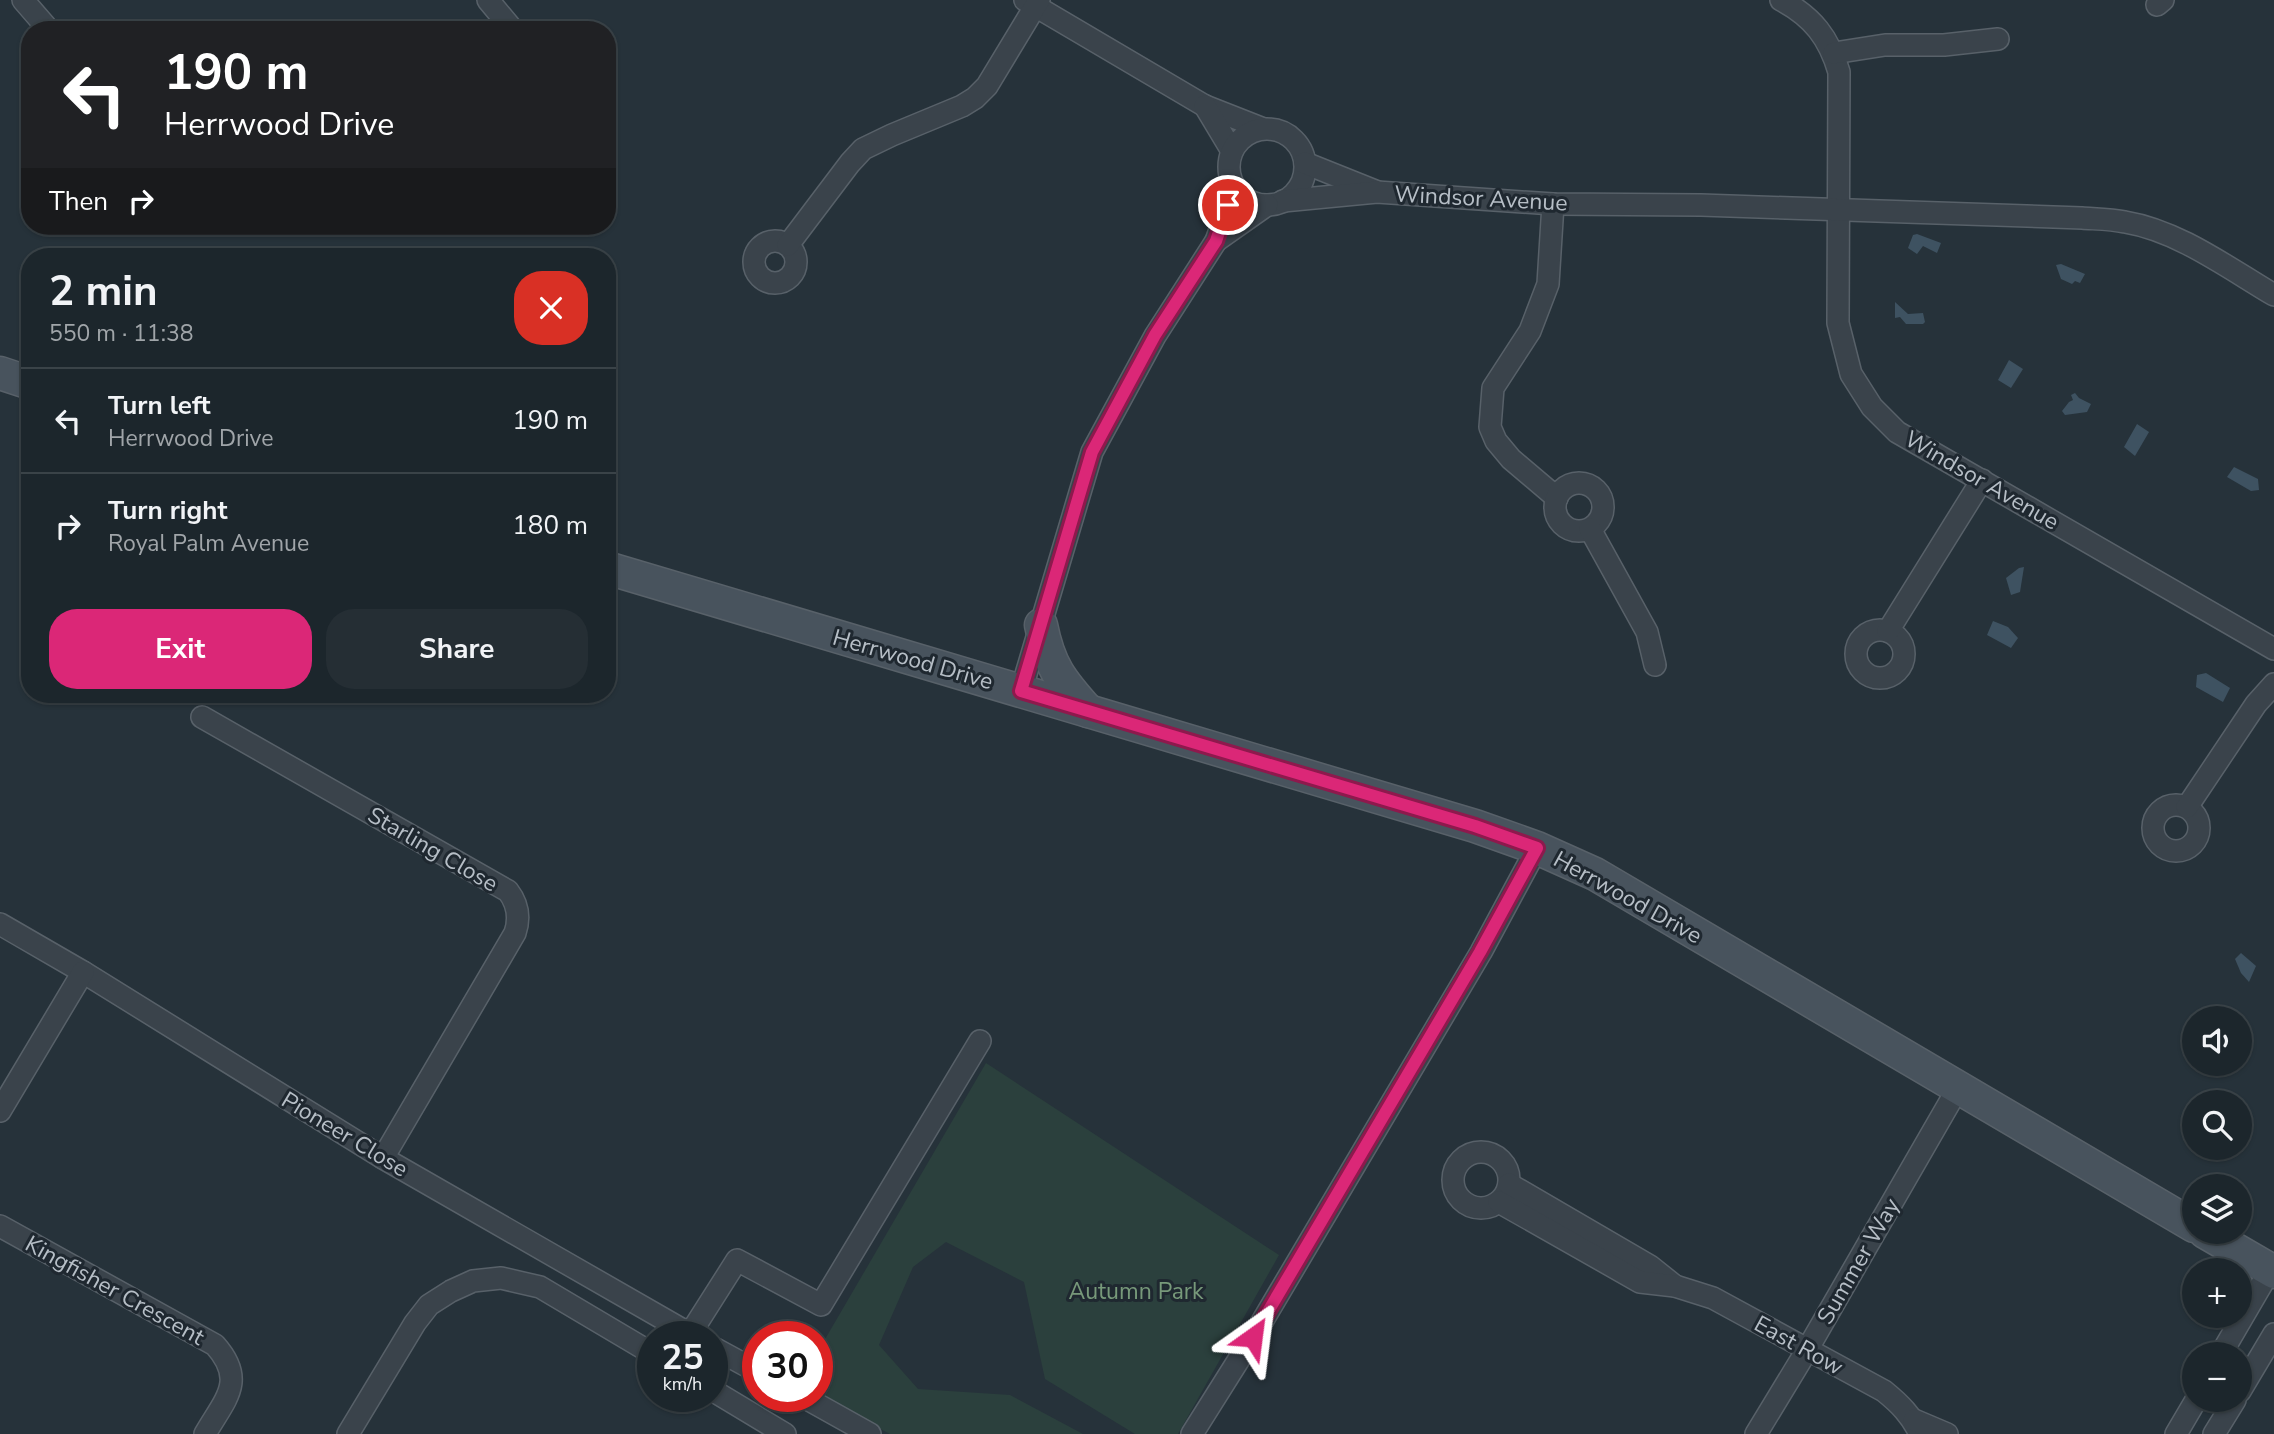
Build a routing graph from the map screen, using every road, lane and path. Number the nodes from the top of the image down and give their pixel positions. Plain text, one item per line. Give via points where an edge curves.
1 (23, 0) edge
2 (488, 0) edge
3 (1781, 0) edge
4 (1033, 2) edge
5 (41, 21) edge
6 (506, 21) edge
7 (1998, 40) dead end
8 (1834, 53) junction
9 (1205, 106) junction
10 (1261, 128) junction
11 (1232, 150) junction
12 (1305, 163) junction
13 (1235, 187) junction
14 (1377, 192) junction
15 (1275, 203) junction
16 (1553, 204) junction
17 (1837, 210) junction
18 (1216, 241) junction
19 (788, 245) dead end
20 (2274, 295) edge
21 (0, 373) edge
22 (21, 380) edge
23 (1982, 480) junction
24 (1556, 498) junction
25 (1590, 529) junction
26 (616, 571) edge
27 (1041, 625) junction
28 (1888, 631) dead end
29 (2274, 649) edge
30 (1655, 665) dead end
31 (2274, 684) edge
32 (1021, 691) junction
33 (1088, 711) junction
34 (201, 717) dead end
35 (2187, 807) dead end
36 (1537, 848) junction
37 (0, 923) edge
38 (83, 972) junction
39 (981, 1041) dead end
40 (1958, 1088) junction
41 (0, 1111) edge
42 (383, 1158) junction
43 (1504, 1193) dead end
44 (2182, 1219) edge
45 (0, 1226) edge
46 (2226, 1244) edge
47 (2272, 1271) edge
48 (667, 1321) edge
49 (702, 1321) edge
50 (2274, 1334) edge
51 (2228, 1342) edge
52 (637, 1345) edge
53 (1807, 1350) junction
54 (2252, 1371) edge
55 (728, 1400) edge
56 (831, 1412) edge
57 (2189, 1412) edge
58 (2228, 1412) edge
59 (1917, 1427) edge
60 (205, 1434) edge
61 (348, 1434) edge
62 (785, 1434) edge
63 (870, 1434) edge
64 (1192, 1434) edge
65 (1756, 1434) edge
66 (1947, 1434) edge
67 (2176, 1434) edge
68 (2214, 1434) edge

1 - 5 street
2 - 6 street
3 - 8 street via 1825,36
4 - 9 street
4 - 19 street via 987,86 975,99 863,149
7 - 8 street via 1885,45
8 - 17 street via 1839,72
9 - 10 street
9 - 11 street
10 - 11 street via 1249,132
10 - 12 street via 1286,133 1302,151
11 - 13 street via 1230,176
12 - 14 street, Windsor Avenue
12 - 15 street via 1299,188
13 - 15 street via 1254,203
13 - 18 street
14 - 15 street, Windsor Avenue
14 - 16 street, Windsor Avenue
15 - 18 street
16 - 17 street, Windsor Avenue
16 - 24 street via 1548,285 1530,331 1493,388 1490,426 1511,459
17 - 20 street, Windsor Avenue via 2125,222 2189,246
17 - 23 street, Windsor Avenue via 1838,323 1851,374 1872,407 1897,432
18 - 27 street via 1155,335 1092,452
21 - 22 street
23 - 28 street
23 - 29 street, Windsor Avenue
24 - 25 street via 1560,522 1574,531
24 - 25 street via 1576,483 1599,492 1602,517
25 - 30 street via 1647,632
26 - 32 street, Herrwood Drive
27 - 32 street
27 - 33 street via 1058,676
31 - 35 street
32 - 33 street, Herrwood Drive
33 - 36 street, Herrwood Drive
34 - 42 street, Starling Close via 508,891 514,899 519,922 515,933
36 - 40 street, Herrwood Drive via 1595,874
36 - 64 street via 1474,964
37 - 38 street, Pioneer Close
38 - 41 street
38 - 42 street, Pioneer Close
39 - 49 street via 821,1305 737,1260
40 - 44 street, Herrwood Drive
40 - 53 street, Summer Way
42 - 48 street, Pioneer Close
43 - 53 street, East Row via 1640,1282 1675,1286 1713,1298
45 - 60 street, Kingfisher Crescent via 215,1345 226,1357 233,1381
46 - 47 street
47 - 51 street
50 - 54 street
52 - 61 street via 540,1287 501,1278 473,1281 429,1305
53 - 59 street, East Row via 1884,1391
53 - 65 street, Summer Way
55 - 62 street
56 - 63 street
57 - 67 street
58 - 68 street
59 - 66 street, East Row

